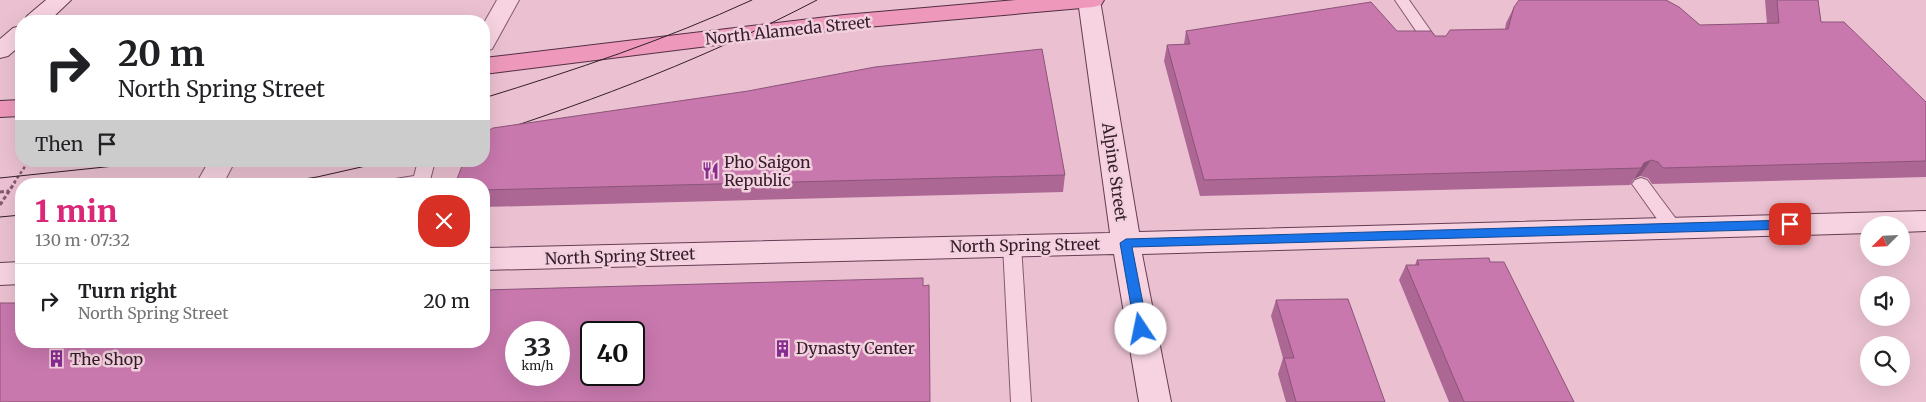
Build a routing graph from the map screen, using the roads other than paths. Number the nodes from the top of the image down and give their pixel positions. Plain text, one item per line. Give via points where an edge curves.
1 (60, 0) edge
2 (508, 0) edge
3 (1091, 0) edge
4 (1402, 0) edge
5 (42, 15) edge
6 (490, 33) edge
7 (15, 38) edge
8 (1434, 46) edge
9 (0, 51) edge
10 (490, 65) edge
11 (15, 108) edge
12 (0, 109) edge
13 (219, 167) edge
14 (212, 178) edge
15 (1641, 184) edge
16 (1926, 221) edge
17 (1674, 228) junction
18 (1126, 243) junction
19 (1012, 245) junction
20 (490, 259) edge
21 (15, 273) edge
22 (0, 274) edge
23 (1021, 402) edge
24 (1155, 402) edge

1 - 5 street
2 - 6 street
3 - 10 main road, North Alameda Street via 844,22
3 - 18 street, Alpine Street
4 - 8 lane
7 - 9 street
11 - 12 main road
13 - 14 street
15 - 17 lane
16 - 17 street, North Spring Street
17 - 18 street, North Spring Street
18 - 19 street, North Spring Street
18 - 24 street, Alpine Street
19 - 20 street, North Spring Street
19 - 23 lane
21 - 22 street

